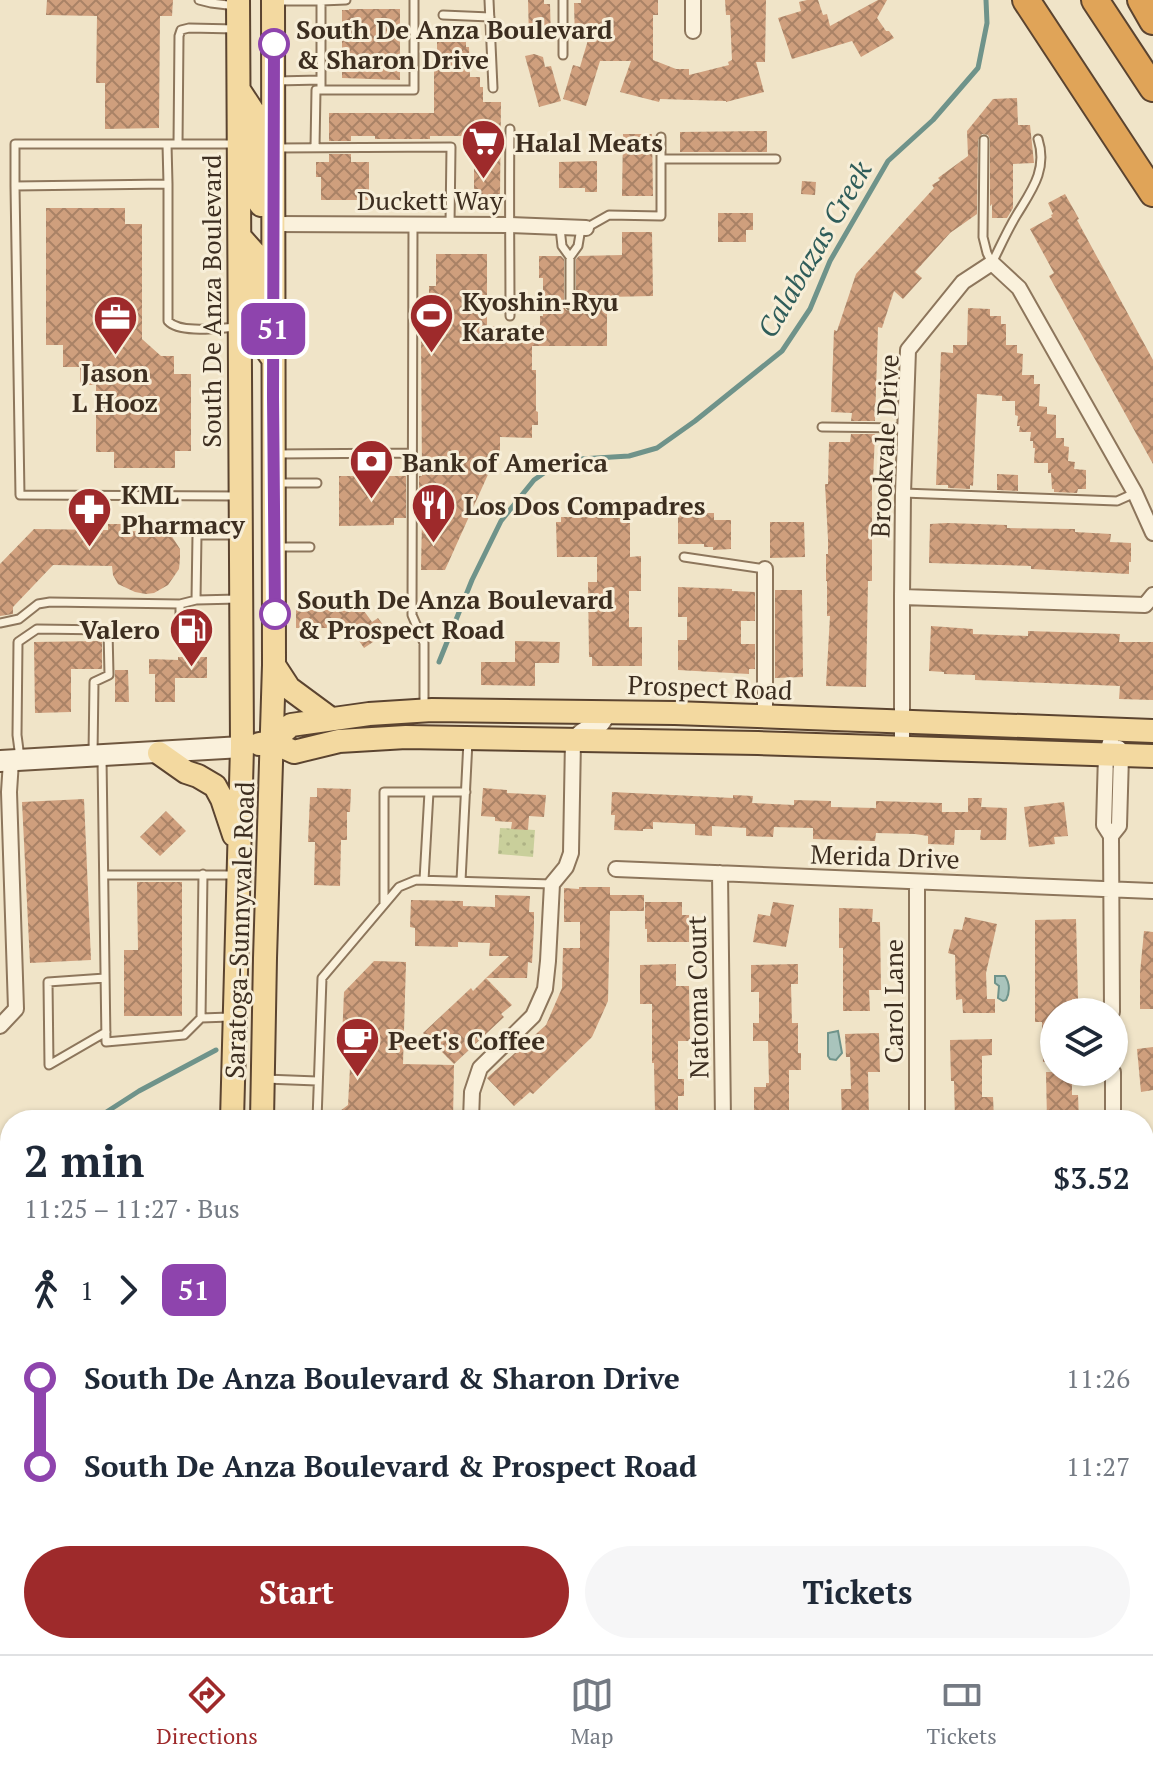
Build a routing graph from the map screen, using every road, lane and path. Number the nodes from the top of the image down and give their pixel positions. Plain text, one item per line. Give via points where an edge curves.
1 (199, 0) edge
2 (273, 0) edge
3 (346, 0) edge
4 (414, 0) edge
5 (489, 0) edge
6 (563, 0) edge
7 (693, 0) edge
8 (1026, 0) edge
9 (1095, 0) edge
10 (1141, 0) edge
11 (321, 1) edge
12 (238, 3) edge
13 (443, 15) dead end
14 (490, 17) junction
15 (1153, 21) edge
16 (238, 29) junction
17 (693, 31) dead end
18 (563, 55) dead end
19 (321, 80) junction
20 (273, 81) junction
21 (493, 88) dead end
22 (1153, 88) edge
23 (238, 89) junction
24 (321, 90) junction
25 (510, 129) dead end
26 (661, 137) dead end
27 (1038, 139) dead end
28 (984, 140) dead end
29 (167, 144) junction
30 (178, 144) junction
31 (239, 144) junction
32 (315, 147) junction
33 (273, 148) junction
34 (661, 159) junction
35 (776, 159) dead end
36 (168, 184) junction
37 (15, 186) junction
38 (1153, 193) edge
39 (273, 224) junction
40 (413, 224) junction
41 (450, 224) junction
42 (510, 225) junction
43 (560, 228) junction
44 (583, 228) junction
45 (240, 237) junction
46 (570, 257) junction
47 (992, 263) junction
48 (570, 305) dead end
49 (510, 316) dead end
50 (240, 327) junction
51 (273, 359) junction
52 (822, 427) dead end
53 (905, 428) junction
54 (412, 453) junction
55 (273, 454) junction
56 (274, 483) junction
57 (317, 483) dead end
58 (903, 493) junction
59 (1135, 493) junction
60 (239, 496) junction
61 (1153, 533) edge
62 (240, 535) junction
63 (274, 547) junction
64 (310, 547) dead end
65 (684, 557) dead end
66 (765, 569) joint
67 (1153, 595) edge
68 (902, 597) junction
69 (240, 599) junction
70 (196, 600) junction
71 (180, 604) junction
72 (0, 623) edge
73 (193, 642) dead end
74 (274, 665) junction
75 (424, 710) junction
76 (610, 712) junction
77 (765, 716) junction
78 (331, 719) junction
79 (902, 722) junction
80 (1114, 730) junction
81 (1153, 731) edge
82 (468, 738) junction
83 (573, 740) junction
84 (272, 742) junction
85 (242, 747) junction
86 (902, 749) junction
87 (159, 753) junction
88 (98, 756) junction
89 (1113, 756) junction
90 (1153, 756) edge
91 (10, 761) edge
92 (429, 792) junction
93 (466, 792) junction
94 (238, 845) junction
95 (616, 869) dead end
96 (720, 873) junction
97 (203, 874) junction
98 (104, 875) junction
99 (237, 875) junction
100 (424, 880) junction
101 (461, 881) junction
102 (917, 882) junction
103 (552, 884) junction
104 (1111, 889) junction
105 (1153, 891) edge
106 (384, 905) junction
107 (105, 978) junction
108 (1112, 998) edge
109 (201, 1018) junction
110 (235, 1018) junction
111 (0, 1026) edge
112 (106, 1032) junction
113 (263, 1079) junction
114 (317, 1081) junction
115 (1113, 1086) edge
116 (232, 1110) edge
117 (262, 1110) edge
118 (317, 1110) edge
119 (471, 1110) edge
120 (723, 1110) edge
121 (917, 1110) edge
122 (1113, 1110) edge

1 - 12 lane
2 - 11 lane
2 - 20 main road
3 - 11 lane
4 - 24 lane via 414,90
5 - 14 lane
6 - 18 lane
7 - 17 street
8 - 38 highway
9 - 22 highway
10 - 15 highway
11 - 19 lane
12 - 16 main road, South De Anza Boulevard
13 - 14 lane
14 - 21 lane
16 - 23 main road, South De Anza Boulevard
16 - 30 lane via 181,30
19 - 20 lane
19 - 24 lane
20 - 33 main road
23 - 31 main road, South De Anza Boulevard
23 - 39 main road via 256,116 259,202
24 - 32 lane via 316,90
25 - 42 lane
26 - 34 lane
27 - 47 lane via 1039,177
28 - 47 lane via 983,237
29 - 30 lane
29 - 36 lane
29 - 37 lane via 15,144
30 - 31 lane
31 - 45 main road, South De Anza Boulevard
32 - 33 lane
32 - 41 lane via 451,147
33 - 39 main road
34 - 35 lane
34 - 44 lane via 661,216 609,215
36 - 37 lane
36 - 50 lane via 168,321 182,329
37 - 60 lane via 20,495
39 - 40 street, Duckett Way
39 - 51 main road
40 - 41 street, Duckett Way
40 - 54 lane
41 - 42 street, Duckett Way
42 - 43 street, Duckett Way
42 - 49 lane
43 - 44 street, Duckett Way
43 - 46 lane
44 - 46 lane
45 - 50 main road, South De Anza Boulevard
45 - 51 main road via 256,255 256,335
46 - 48 lane
47 - 53 street, Brookvale Drive via 963,282 908,350
47 - 59 street via 1019,288
50 - 60 main road, South De Anza Boulevard
51 - 55 main road
52 - 53 lane
53 - 58 street, Brookvale Drive
54 - 55 lane
54 - 75 lane via 412,615 424,643
55 - 56 main road
56 - 57 lane
56 - 63 main road
58 - 59 lane via 1117,501
58 - 68 street, Brookvale Drive
59 - 61 street
60 - 62 main road, South De Anza Boulevard
62 - 69 main road, South De Anza Boulevard
62 - 70 lane via 197,535
63 - 64 lane
63 - 74 main road
65 - 66 lane
66 - 77 street
67 - 68 street via 1145,605
68 - 79 street, Brookvale Drive
69 - 70 lane
69 - 85 main road, South De Anza Boulevard
70 - 71 lane
71 - 72 lane via 50,602
71 - 73 lane via 180,641
74 - 78 main road via 289,688
74 - 84 main road
75 - 76 main road, Prospect Road
75 - 78 main road, Prospect Road
76 - 77 main road, Prospect Road
76 - 83 street via 602,724 587,727
77 - 79 main road, Prospect Road
78 - 84 main road, Prospect Road via 291,725
79 - 80 main road, Prospect Road
79 - 86 street, Brookvale Drive
80 - 81 main road, Prospect Road
80 - 89 street
82 - 83 main road, Prospect Road
82 - 84 main road, Prospect Road via 374,738 294,752
82 - 93 lane
83 - 86 main road, Prospect Road
83 - 103 street via 571,853
84 - 85 main road, Prospect Road
84 - 113 main road, Saratoga-Sunnyvale Road
85 - 87 main road, Prospect Road
85 - 94 main road, Saratoga-Sunnyvale Road
86 - 89 main road, Prospect Road
87 - 88 main road, Prospect Road
87 - 94 main road via 215,786
88 - 91 main road, Prospect Road
88 - 91 lane via 94,682 109,675 108,630 37,629 18,642 17,735
88 - 98 lane
89 - 90 main road, Prospect Road
89 - 104 street via 1104,825 1111,836
91 - 111 street via 16,1009
92 - 93 lane
92 - 100 lane
92 - 106 lane via 384,792
93 - 101 lane
94 - 99 main road, Saratoga-Sunnyvale Road
95 - 96 street, Merida Drive
96 - 102 street, Merida Drive
96 - 120 street, Natoma Court
97 - 98 lane
97 - 99 lane
97 - 109 lane
98 - 107 lane
99 - 110 main road, Saratoga-Sunnyvale Road
100 - 101 lane
100 - 106 lane via 399,887
101 - 103 lane
102 - 104 street, Merida Drive
102 - 121 street, Carol Lane
103 - 119 street via 545,989 533,1016 480,1068
104 - 105 street, Merida Drive
104 - 108 street
106 - 114 lane via 322,978
107 - 112 lane
107 - 112 lane via 48,982 49,1065
109 - 110 lane
109 - 112 lane via 184,1035 106,1042
110 - 116 main road, Saratoga-Sunnyvale Road
113 - 114 lane
113 - 117 main road, Saratoga-Sunnyvale Road
114 - 118 lane
115 - 122 street

